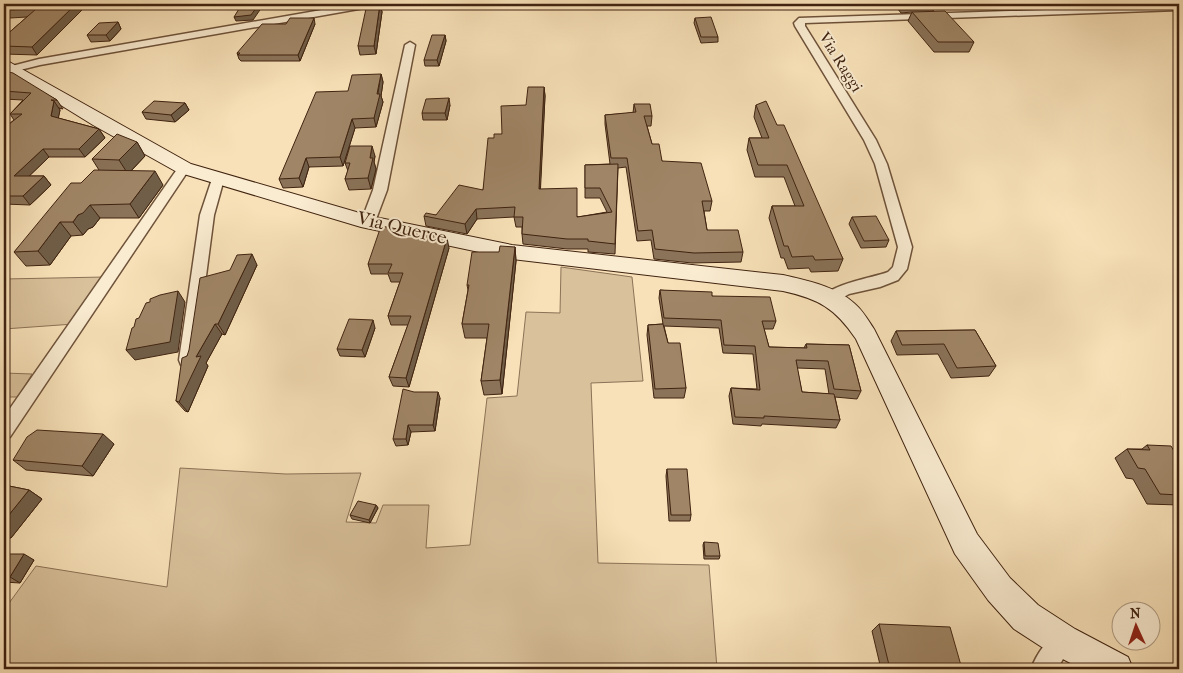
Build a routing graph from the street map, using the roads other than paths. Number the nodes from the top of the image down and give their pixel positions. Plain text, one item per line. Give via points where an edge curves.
1 (370, 4) edge
2 (1176, 7) edge
3 (410, 45) dead end
4 (8, 66) edge
5 (184, 168) junction
6 (218, 179) junction
7 (368, 222) junction
8 (830, 298) junction
9 (188, 360) edge
10 (4, 431) edge
11 (1063, 641) junction
12 (1043, 669) edge
13 (1116, 669) edge

1 - 4 street
2 - 8 street, Via Raggi via 802,20 800,26 870,140 881,164 905,247 900,269 893,276 845,290
3 - 7 street via 380,190
4 - 5 street, Via Querce
5 - 6 street, Via Querce
5 - 10 street
6 - 7 street, Via Querce
6 - 9 street via 207,215
7 - 8 street, Via Querce via 512,252 783,283
8 - 11 street, Via Querce via 847,310 866,335 966,544 999,589 1026,617
11 - 12 street
11 - 13 street, Via Querce

